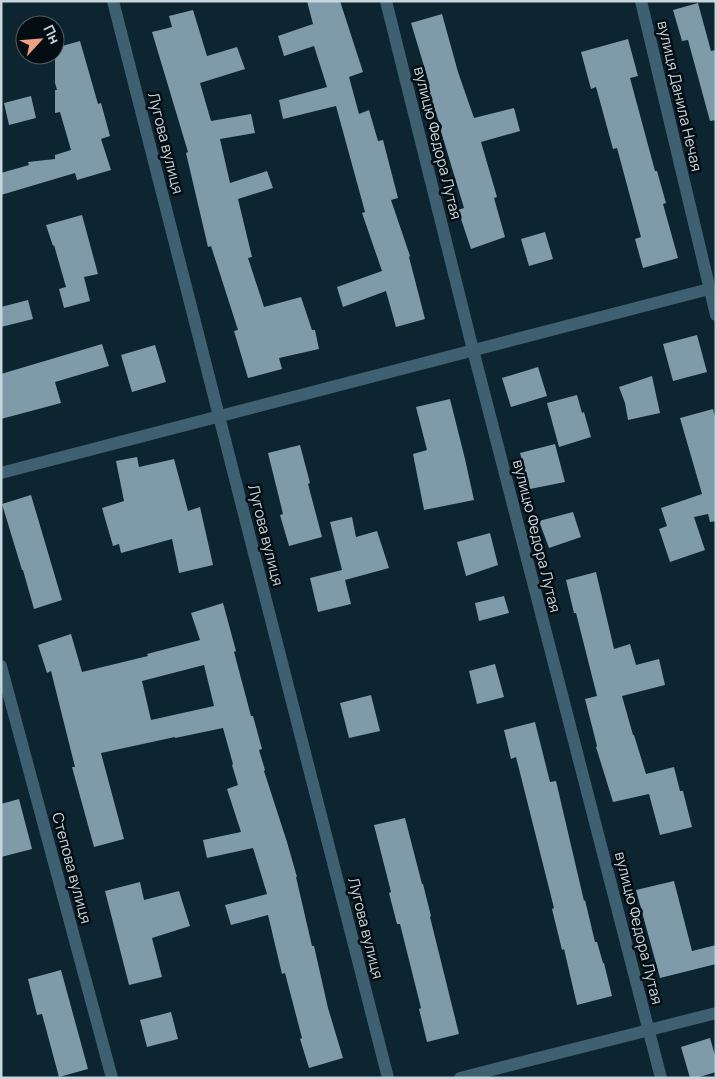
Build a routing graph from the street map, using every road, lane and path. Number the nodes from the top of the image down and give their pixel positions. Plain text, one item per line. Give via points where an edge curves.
1 (113, 1) edge
2 (386, 1) edge
3 (641, 1) edge
4 (709, 289) junction
5 (716, 315) edge
6 (473, 350) junction
7 (219, 416) junction
8 (1, 473) edge
9 (1, 666) edge
10 (716, 1013) edge
11 (648, 1030) junction
12 (112, 1078) edge
13 (388, 1078) edge
14 (460, 1078) edge
15 (660, 1078) edge

1 - 7 street, Лугова вулиця
2 - 6 street, вулицю Федора Лутая
3 - 4 street, вулиця Данила Нечая
4 - 5 street, вулиця Данила Нечая
4 - 6 street
6 - 7 street
6 - 11 street, вулицю Федора Лутая
7 - 8 street
7 - 13 street, Лугова вулиця
9 - 12 street, Степова вулиця
10 - 11 street
11 - 14 street
11 - 15 street, вулицю Федора Лутая

